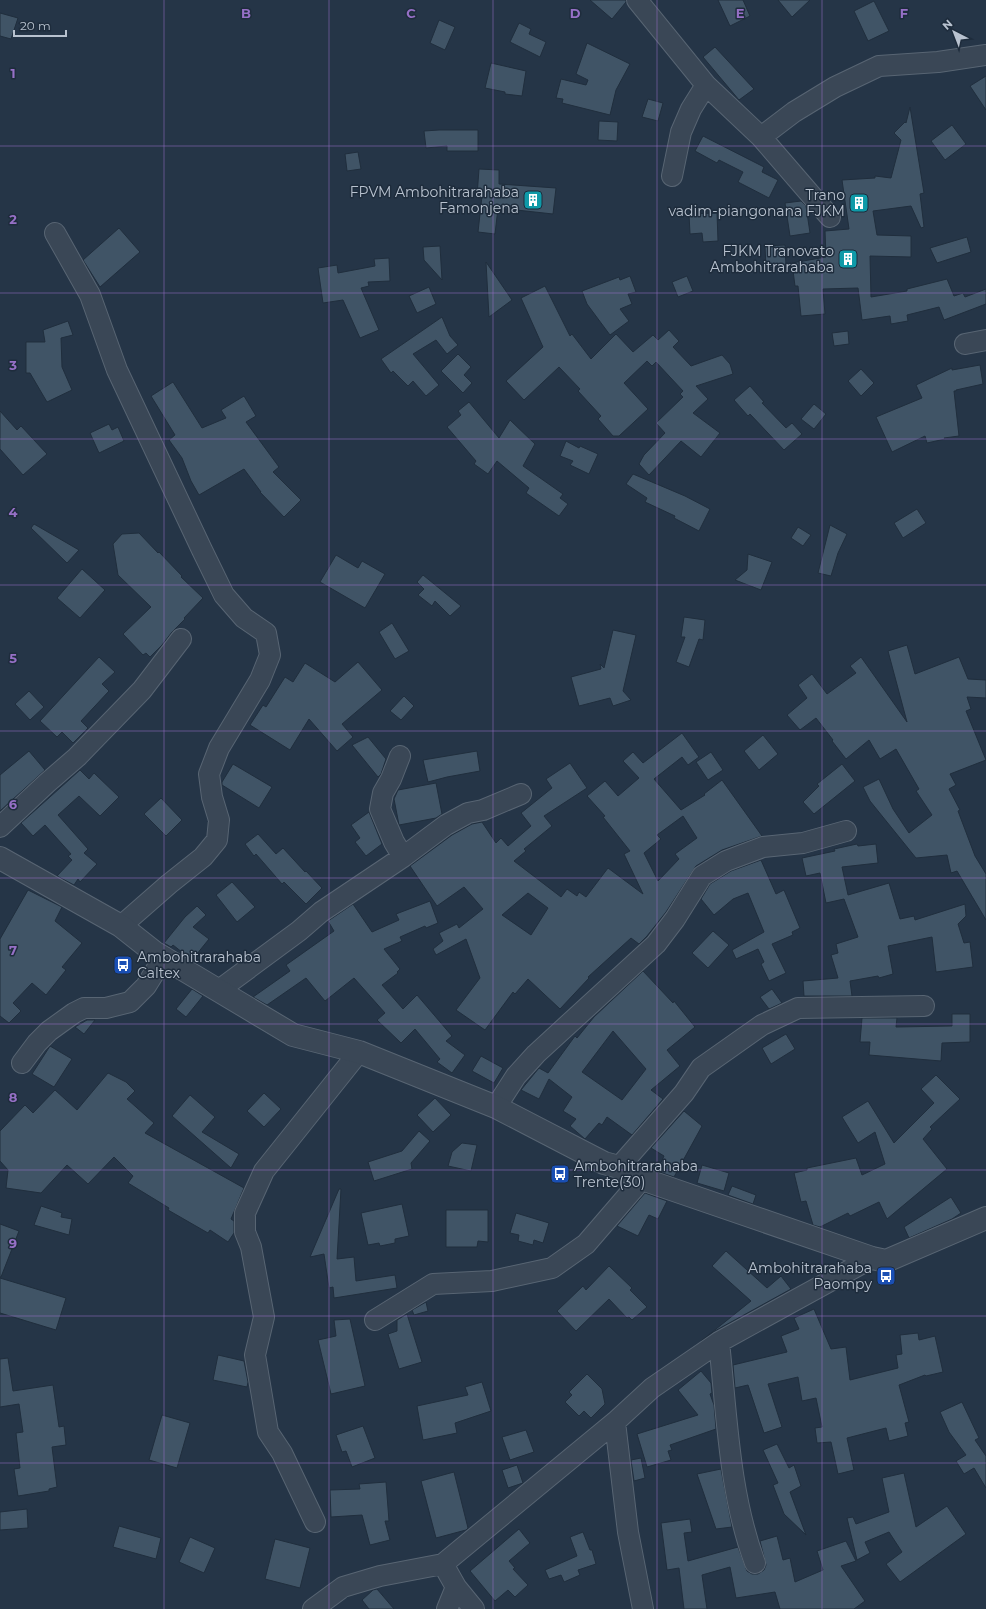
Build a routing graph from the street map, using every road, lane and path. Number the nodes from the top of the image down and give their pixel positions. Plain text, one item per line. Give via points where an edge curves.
1 (637, 0) edge
2 (986, 55) edge
3 (706, 85) junction
4 (761, 137) junction
5 (672, 176) dead end
6 (830, 217) dead end
7 (55, 233) dead end
8 (986, 340) edge
9 (965, 344) dead end
10 (180, 639) dead end
11 (400, 756) dead end
12 (521, 794) dead end
13 (0, 827) edge
14 (846, 831) dead end
15 (403, 857) junction
16 (0, 858) edge
17 (121, 926) junction
18 (164, 957) junction
19 (219, 990) junction
20 (924, 1006) dead end
21 (359, 1052) junction
22 (22, 1064) dead end
23 (496, 1107) junction
24 (619, 1167) junction
25 (642, 1179) junction
26 (986, 1218) edge
27 (872, 1258) junction
28 (375, 1320) dead end
29 (719, 1342) junction
30 (615, 1422) junction
31 (315, 1522) dead end
32 (755, 1563) dead end
33 (443, 1564) junction
34 (456, 1587) junction
35 (313, 1609) edge
36 (447, 1609) edge
37 (474, 1609) edge
38 (644, 1609) edge

1 - 3 street
2 - 4 street via 938,62 879,66 835,87 794,112
3 - 4 street
3 - 5 street via 681,132
4 - 6 street
7 - 17 street via 90,295 117,370 224,595 244,618 266,632 270,655 260,680 219,748 209,774 219,820 217,840 204,857
8 - 9 street
10 - 13 street via 142,690 77,758
11 - 15 street via 383,793 380,809
12 - 15 street via 446,825
14 - 23 street via 803,843 763,847 726,861 702,876 656,944 536,1054 516,1076
15 - 19 street via 321,912
16 - 17 street
17 - 18 street
18 - 19 street
18 - 22 street via 146,986 130,1002 106,1008 84,1008 74,1013 50,1031
19 - 21 street via 293,1035
20 - 24 street via 798,1008 762,1025 701,1068 684,1093
21 - 23 street
21 - 31 street via 264,1171 245,1213 245,1232 251,1247 264,1317 255,1355 268,1432 282,1453
23 - 24 street via 604,1163
24 - 25 street
25 - 27 street
25 - 28 street via 586,1244 552,1268 492,1281 433,1284
26 - 27 street via 886,1262
27 - 29 street
29 - 30 street via 652,1388
29 - 32 street via 732,1471
30 - 33 street
30 - 38 street via 628,1532
33 - 34 street
33 - 35 street via 380,1576 344,1587
34 - 36 street
34 - 37 street

